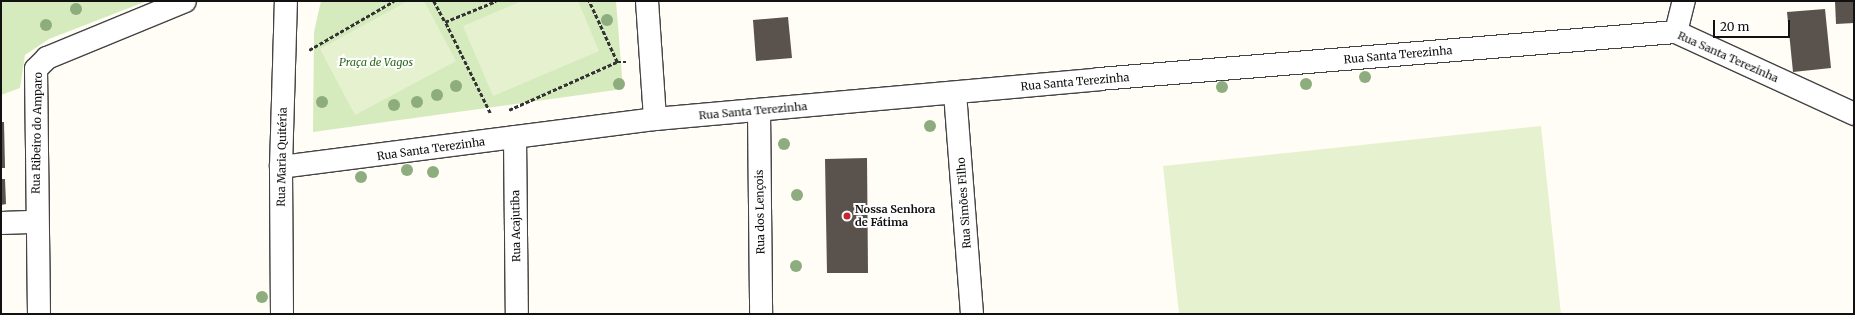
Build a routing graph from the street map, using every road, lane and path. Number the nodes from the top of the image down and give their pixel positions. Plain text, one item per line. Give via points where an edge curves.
1 (185, 1) edge
2 (286, 1) edge
3 (394, 1) edge
4 (434, 1) edge
5 (496, 1) edge
6 (590, 1) edge
7 (647, 1) edge
8 (1684, 1) edge
9 (445, 22) junction
10 (1676, 32) junction
11 (308, 50) dead end
12 (630, 61) dead end
13 (617, 62) junction
14 (954, 93) junction
15 (508, 110) dead end
16 (758, 110) junction
17 (490, 113) dead end
18 (1854, 114) edge
19 (655, 119) junction
20 (515, 137) junction
21 (282, 167) junction
22 (1, 222) edge
23 (37, 222) junction
24 (39, 314) edge
25 (282, 314) edge
26 (517, 314) edge
27 (760, 314) edge
28 (972, 314) edge

1 - 23 street, Rua Ribeiro do Amparo via 46,58 36,69
2 - 21 street, Rua Maria Quitéria
3 - 11 path
4 - 9 path
5 - 9 path
6 - 13 path
7 - 19 street
8 - 10 street
9 - 17 path
10 - 14 street, Rua Santa Terezinha
10 - 18 street, Rua Santa Terezinha
12 - 13 path
13 - 15 path
14 - 16 street, Rua Santa Terezinha
14 - 28 street, Rua Simões Filho
16 - 19 street, Rua Santa Terezinha
16 - 27 street, Rua dos Lençois
19 - 20 street, Rua Santa Terezinha
20 - 21 street, Rua Santa Terezinha
20 - 26 street, Rua Acajutiba
21 - 25 street, Rua Maria Quitéria
22 - 23 street
23 - 24 street, Rua Ribeiro do Amparo

